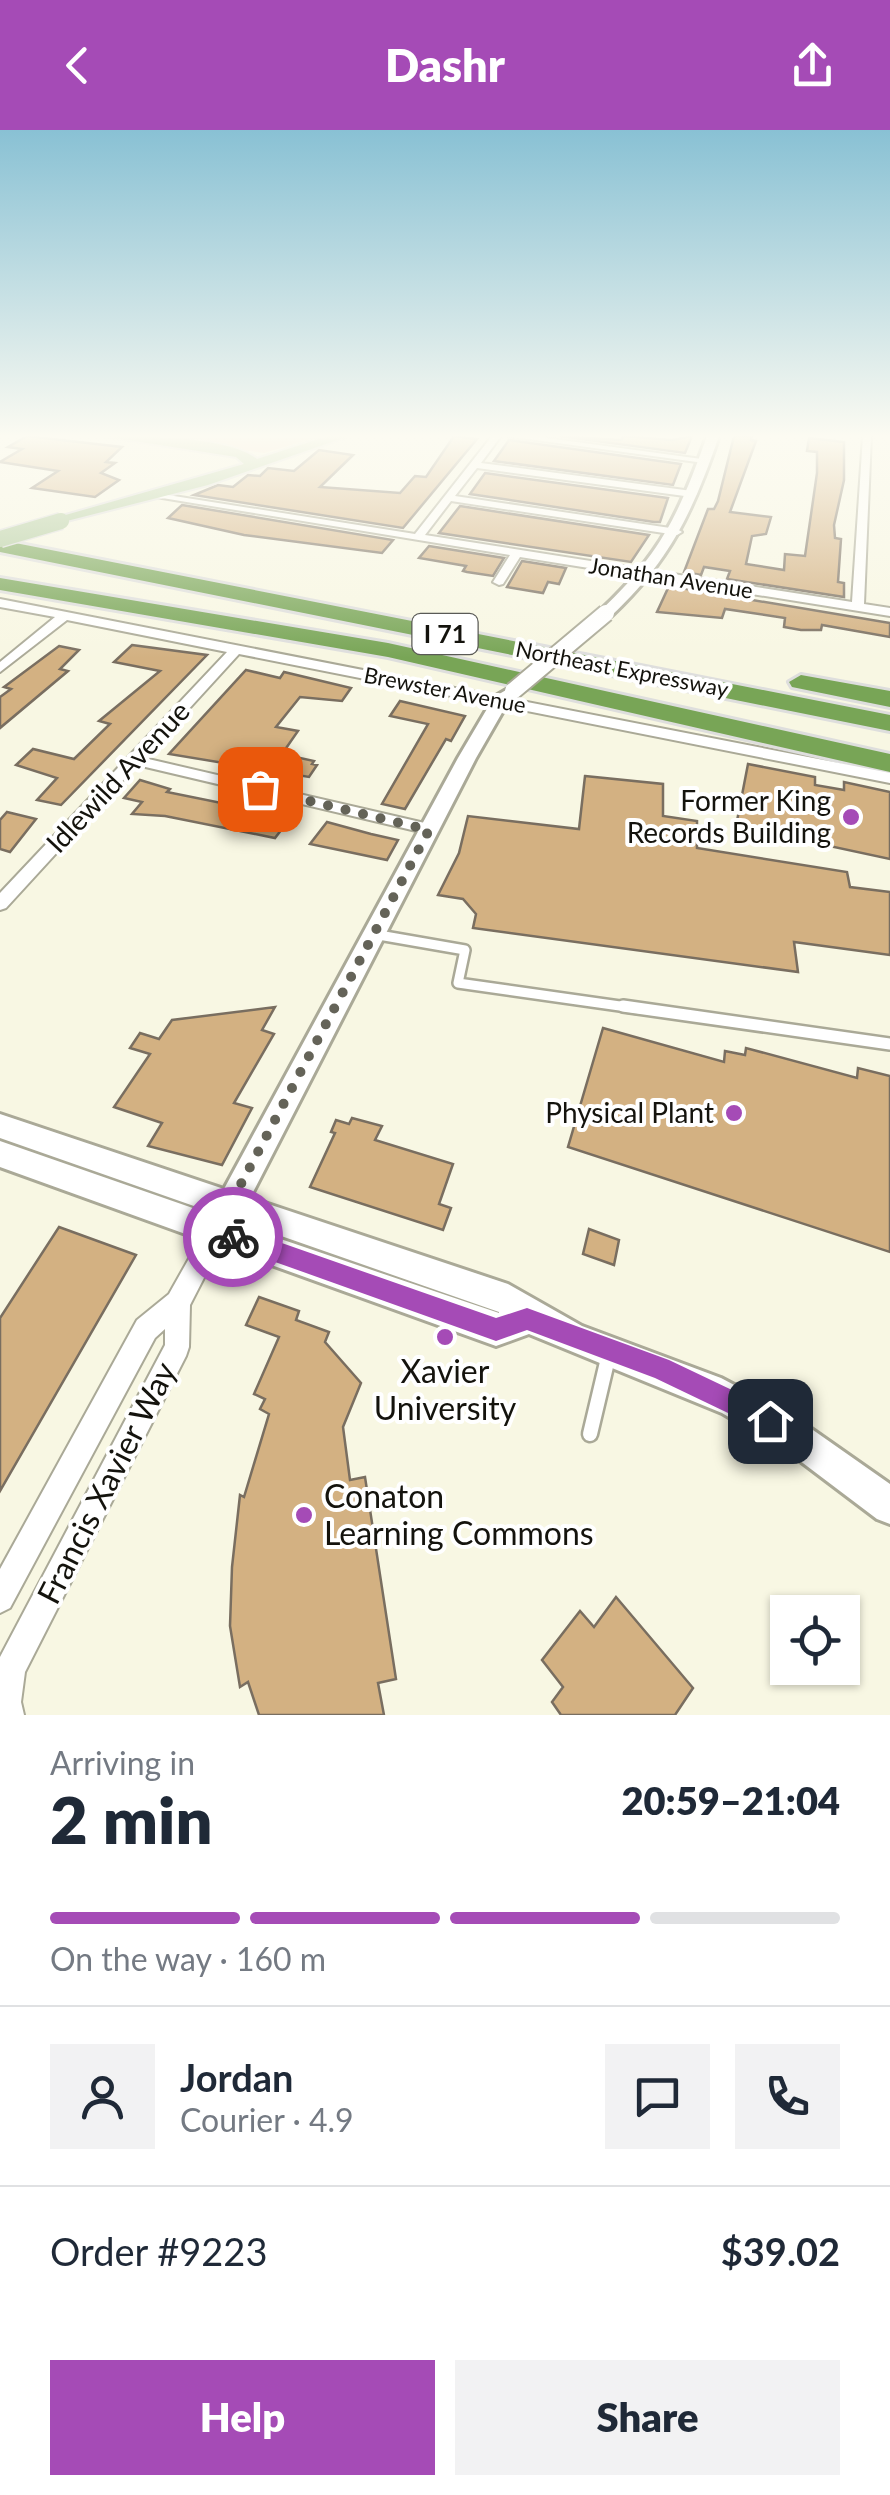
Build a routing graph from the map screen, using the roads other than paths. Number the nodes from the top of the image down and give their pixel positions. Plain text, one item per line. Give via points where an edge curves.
1 (94, 510) edge
2 (103, 510) edge
3 (245, 510) edge
4 (439, 510) edge
5 (529, 510) edge
6 (686, 510) edge
7 (863, 510) edge
8 (61, 521) junction
9 (677, 532) junction
10 (4, 533) edge
11 (418, 537) junction
12 (517, 553) junction
13 (648, 574) junction
14 (499, 582) dead end
15 (0, 584) edge
16 (0, 604) edge
17 (858, 607) junction
18 (890, 612) edge
19 (64, 616) junction
20 (236, 650) junction
21 (0, 668) edge
22 (506, 696) junction
23 (890, 698) edge
24 (890, 722) edge
25 (135, 760) junction
26 (890, 763) edge
27 (890, 778) edge
28 (429, 830) junction
29 (0, 904) edge
30 (373, 934) junction
31 (890, 1044) edge
32 (0, 1126) edge
33 (0, 1154) edge
34 (231, 1203) junction
35 (216, 1231) junction
36 (178, 1303) junction
37 (527, 1319) junction
38 (610, 1350) junction
39 (590, 1434) dead end
40 (890, 1506) edge
41 (0, 1598) edge
42 (8, 1715) edge

1 - 8 main road
2 - 8 main road
3 - 11 street, Jonathan Avenue
4 - 11 street
5 - 9 street
6 - 9 street
7 - 17 street
8 - 10 main road, bridge
9 - 13 street
10 - 23 highway, Northeast Expressway / I 71
10 - 24 highway, Northeast Expressway / I 71
11 - 12 street, Jonathan Avenue
12 - 13 street, Jonathan Avenue
12 - 14 street
13 - 17 street, Jonathan Avenue
13 - 22 street, bridge
15 - 26 highway via 388,650
16 - 19 street, Brewster Avenue
17 - 18 street, Jonathan Avenue
19 - 20 street, Brewster Avenue
19 - 21 street
20 - 22 street, Brewster Avenue
20 - 25 street, Idlewild Avenue
22 - 27 street, Brewster Avenue
22 - 28 street
25 - 28 street
25 - 29 street, Idlewild Avenue
28 - 30 street
30 - 31 lane via 464,950 458,983
30 - 34 street
32 - 34 street
33 - 35 street
34 - 35 street
34 - 37 street via 508,1300
35 - 36 street, Francis Xavier Way
35 - 37 street via 496,1330
36 - 41 street, Francis Xavier Way via 146,1329
36 - 42 street, Francis Xavier Way via 177,1347 10,1670
37 - 38 street
38 - 39 lane
38 - 40 street via 770,1421

